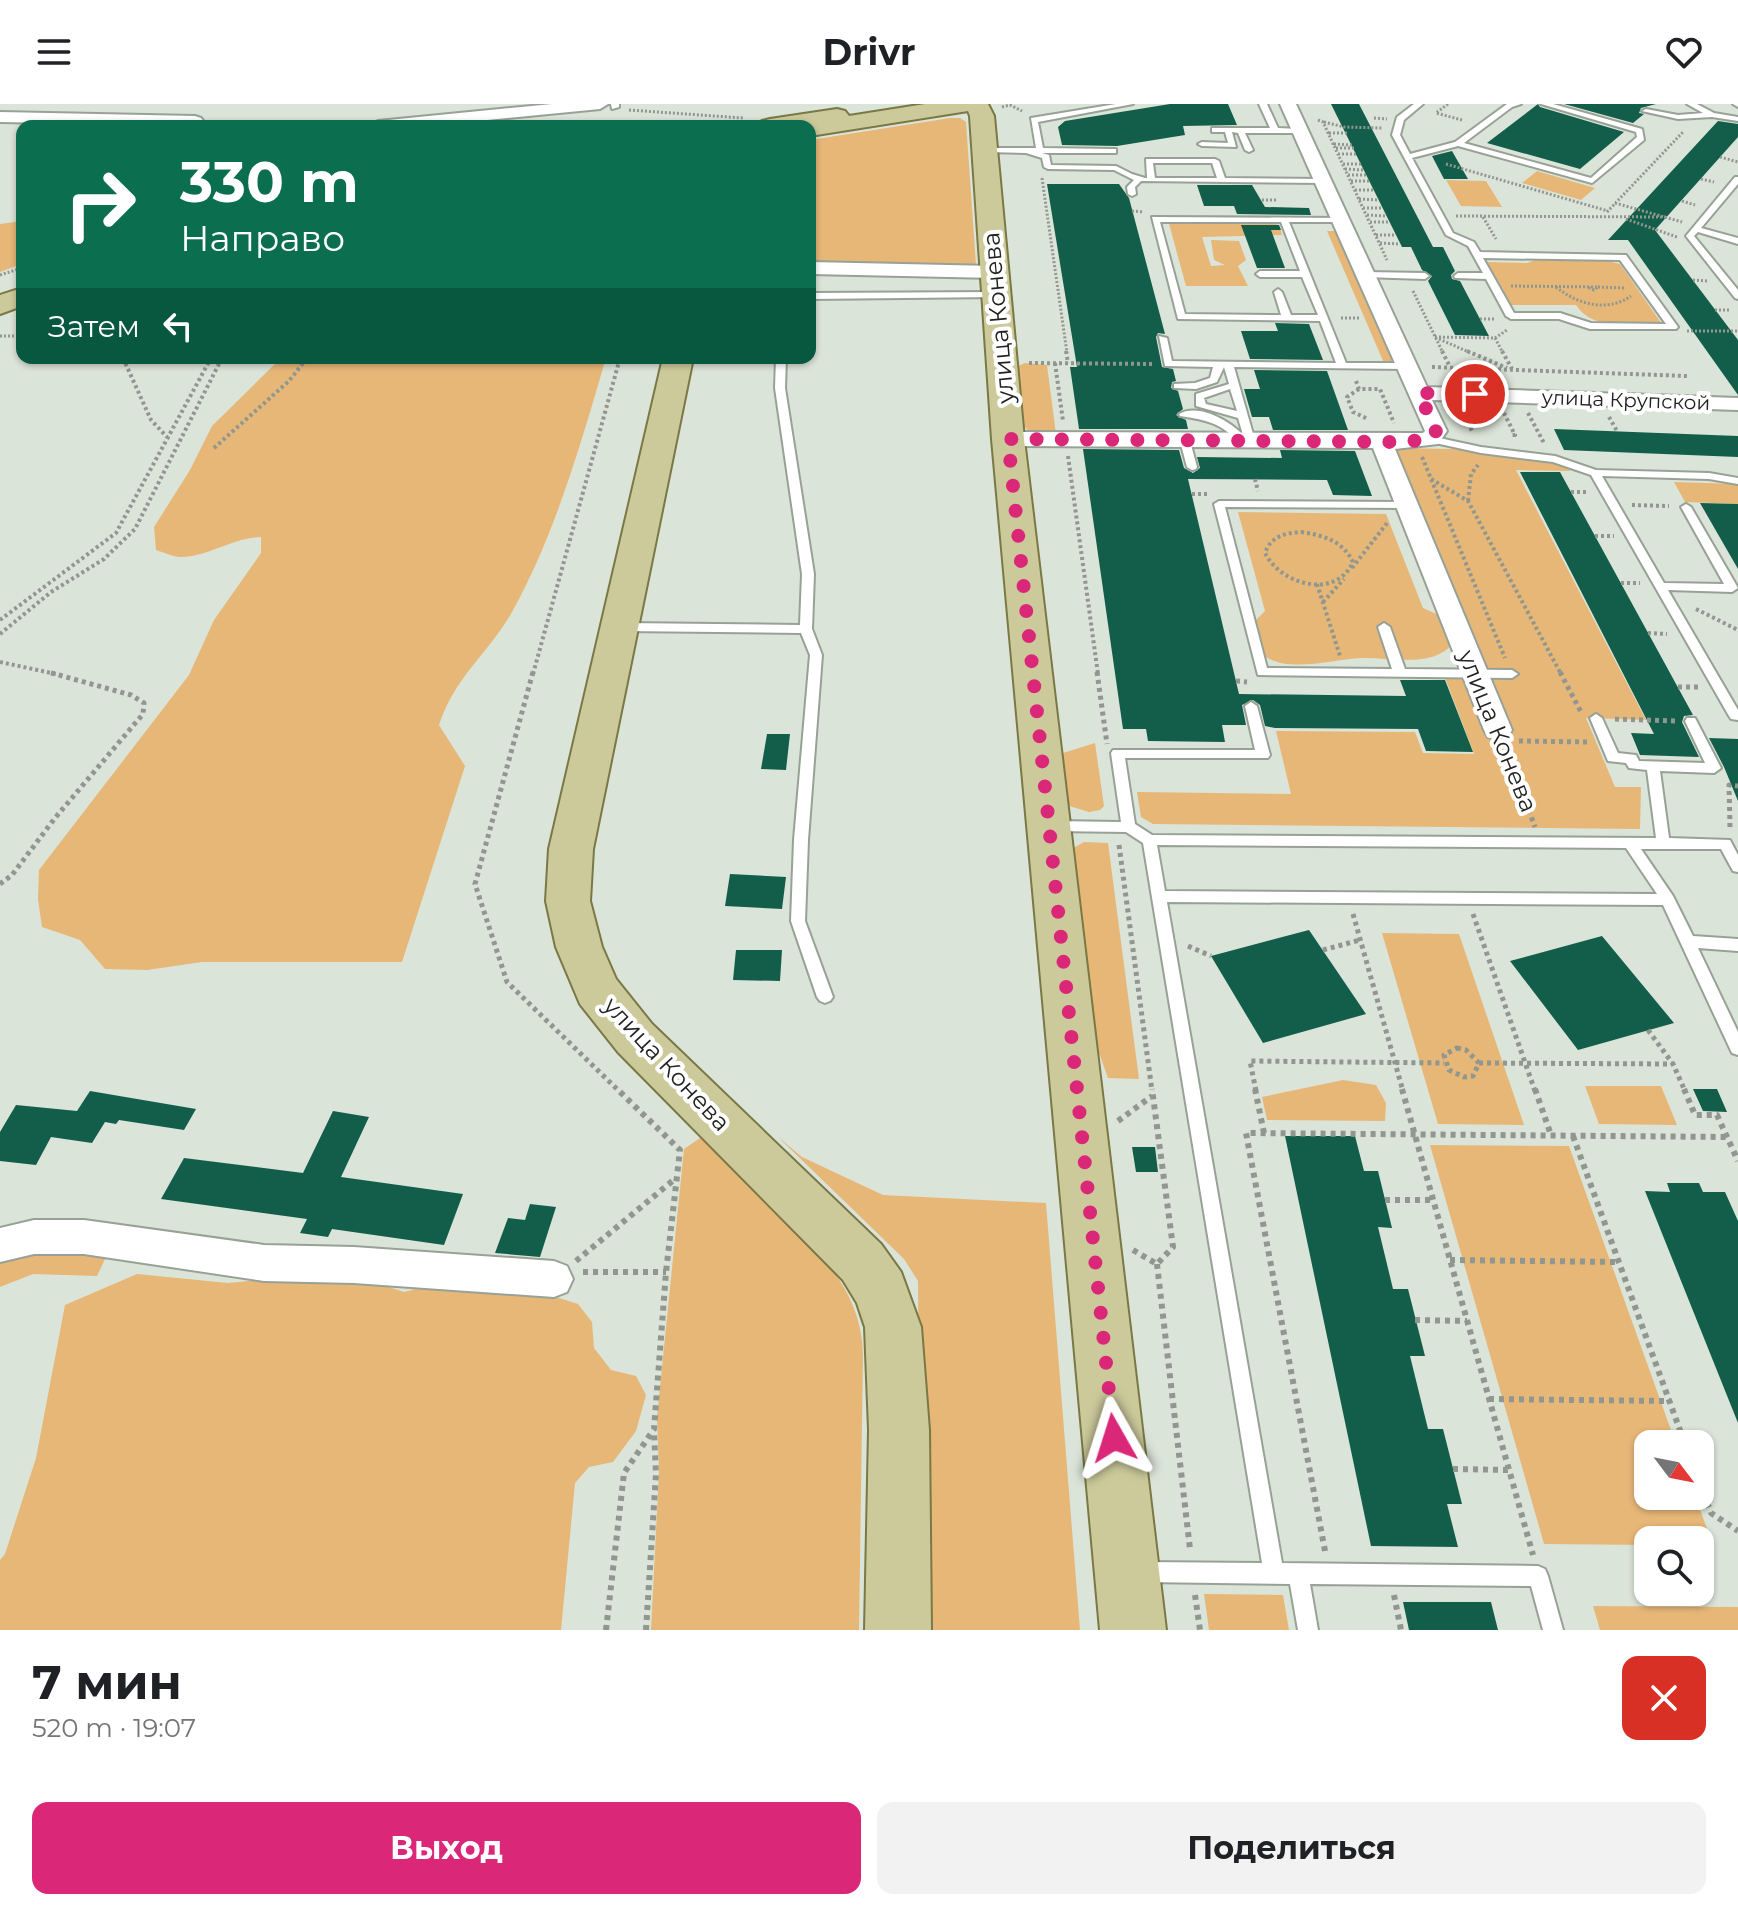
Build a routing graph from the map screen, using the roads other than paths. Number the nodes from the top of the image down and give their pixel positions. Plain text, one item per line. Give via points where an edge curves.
1 (788, 104) edge
2 (911, 104) edge
3 (970, 104) edge
4 (977, 104) edge
5 (1129, 104) edge
6 (1263, 104) edge
7 (1288, 104) edge
8 (1419, 104) edge
9 (1517, 104) edge
10 (1545, 104) edge
11 (1691, 104) edge
12 (610, 105) edge
13 (1646, 111) dead end
14 (1712, 115) junction
15 (0, 117) edge
16 (1738, 119) edge
17 (146, 120) edge
18 (442, 120) edge
19 (752, 120) edge
20 (808, 120) edge
21 (816, 128) edge
22 (1215, 130) dead end
23 (1228, 131) junction
24 (1241, 131) junction
25 (1275, 131) junction
26 (1300, 131) junction
27 (1202, 144) dead end
28 (1458, 144) junction
29 (985, 150) junction
30 (1249, 150) dead end
31 (1029, 151) junction
32 (1040, 151) junction
33 (1113, 151) dead end
34 (1411, 156) junction
35 (1186, 170) dead end
36 (1151, 175) junction
37 (1139, 179) junction
38 (1738, 179) edge
39 (1222, 180) junction
40 (1323, 181) junction
41 (1132, 194) dead end
42 (1284, 219) junction
43 (1341, 220) junction
44 (1697, 228) junction
45 (1738, 241) edge
46 (1477, 255) junction
47 (816, 268) edge
48 (1260, 274) dead end
49 (1306, 274) junction
50 (1366, 275) junction
51 (1425, 276) dead end
52 (1458, 276) dead end
53 (1489, 276) junction
54 (996, 283) junction
55 (1278, 292) dead end
56 (816, 296) edge
57 (1738, 296) edge
58 (1287, 318) junction
59 (1323, 318) junction
60 (1162, 338) dead end
61 (677, 364) edge
62 (781, 364) edge
63 (1223, 364) junction
64 (1342, 365) junction
65 (1407, 366) junction
66 (1234, 385) junction
67 (1177, 386) dead end
68 (1419, 393) junction
69 (1738, 404) edge
70 (1184, 414) dead end
71 (1243, 416) junction
72 (1385, 435) junction
73 (1008, 439) junction
74 (1430, 439) junction
75 (1185, 441) junction
76 (1247, 441) junction
77 (1192, 467) dead end
78 (1595, 473) junction
79 (1738, 481) edge
80 (1406, 505) junction
81 (1686, 507) road end
82 (1660, 586) junction
83 (619, 627) junction
84 (1384, 627) dead end
85 (806, 629) junction
86 (1400, 673) junction
87 (1475, 674) junction
88 (1512, 674) road end
89 (1251, 706) dead end
90 (1738, 716) edge
91 (1596, 718) road end
92 (1691, 721) road end
93 (1500, 736) road end
94 (1653, 766) junction
95 (1048, 826) junction
96 (1123, 827) junction
97 (1149, 840) junction
98 (1630, 843) junction
99 (1663, 843) junction
100 (1738, 867) edge
101 (1161, 896) junction
102 (1668, 900) junction
103 (1688, 942) junction
104 (1738, 945) edge
105 (825, 997) dead end
106 (1738, 1048) edge
107 (11, 1237) edge
108 (554, 1279) road end
109 (1129, 1572) junction
110 (1274, 1574) junction
111 (1298, 1574) junction
112 (898, 1630) edge
113 (1133, 1630) edge
114 (1308, 1630) edge
115 (1553, 1630) edge

1 - 19 main road
2 - 20 main road
3 - 21 main road
4 - 29 main road, улица Конева
5 - 32 lane via 1034,120
6 - 25 lane
7 - 26 street
8 - 34 lane via 1395,128
9 - 28 lane
10 - 28 lane via 1628,126 1641,138 1592,181
11 - 14 lane
12 - 18 street
13 - 14 lane
14 - 16 lane
15 - 17 street
22 - 23 lane
23 - 24 lane
23 - 27 lane via 1233,145
24 - 25 lane
24 - 30 lane
25 - 26 lane
26 - 40 street
28 - 34 lane
29 - 31 lane
29 - 54 main road, улица Конева
31 - 32 lane
31 - 37 lane via 1046,157 1048,167 1116,168
32 - 33 lane
34 - 46 lane via 1450,235 1471,244
35 - 36 lane
36 - 37 lane
36 - 39 lane
36 - 39 lane via 1149,161 1215,161
37 - 41 lane via 1132,183
38 - 44 lane
39 - 40 lane
40 - 43 street
42 - 43 lane
42 - 49 lane
42 - 58 lane via 1155,219 1181,317
43 - 50 street
44 - 45 lane
44 - 57 lane via 1690,236
46 - 53 lane
46 - 53 lane via 1623,257 1673,327 1590,326 1560,316 1511,316
47 - 54 street
48 - 49 lane
49 - 59 lane
50 - 51 lane
50 - 65 street
52 - 53 lane
54 - 56 lane
54 - 73 main road, улица Конева
55 - 58 lane
58 - 59 lane
59 - 64 lane
60 - 63 lane via 1168,364
61 - 83 main road, улица Конева
62 - 85 lane via 808,574
63 - 64 lane
63 - 66 lane
63 - 67 lane via 1207,384
64 - 65 lane
65 - 68 street
66 - 71 lane
66 - 71 lane via 1199,396 1201,406
68 - 69 street, улица Крупской via 1510,403
68 - 74 street via 1436,431
70 - 76 lane via 1229,424
71 - 76 lane
72 - 74 street
72 - 76 street
72 - 80 street, улица Конева
73 - 75 street
73 - 95 main road, улица Конева
74 - 78 lane via 1555,459
75 - 76 street
75 - 77 lane
78 - 79 lane
78 - 82 lane
80 - 86 lane via 1219,504 1262,672
80 - 87 street, улица Конева
81 - 82 lane via 1732,588
82 - 90 lane
83 - 85 lane
83 - 112 main road, улица Конева via 571,849 568,901 579,947 597,990 635,1038 862,1262 881,1291 893,1327 899,1430
84 - 86 lane
85 - 105 lane via 816,655 798,921
86 - 87 lane
87 - 88 lane
87 - 93 street, улица Конева
89 - 96 lane via 1263,755 1118,753
91 - 94 lane via 1613,758
92 - 94 lane via 1714,768
94 - 99 lane
95 - 96 lane
95 - 109 main road, улица Конева
96 - 97 lane
97 - 98 lane
97 - 101 lane
98 - 99 lane
98 - 102 lane
99 - 100 lane via 1725,844
101 - 102 lane
101 - 110 lane
102 - 103 lane
103 - 104 lane
103 - 106 lane
107 - 108 street via 84,1237 264,1263
109 - 110 lane
109 - 113 main road, улица Конева
110 - 111 lane
111 - 114 lane
111 - 115 lane via 1538,1576

